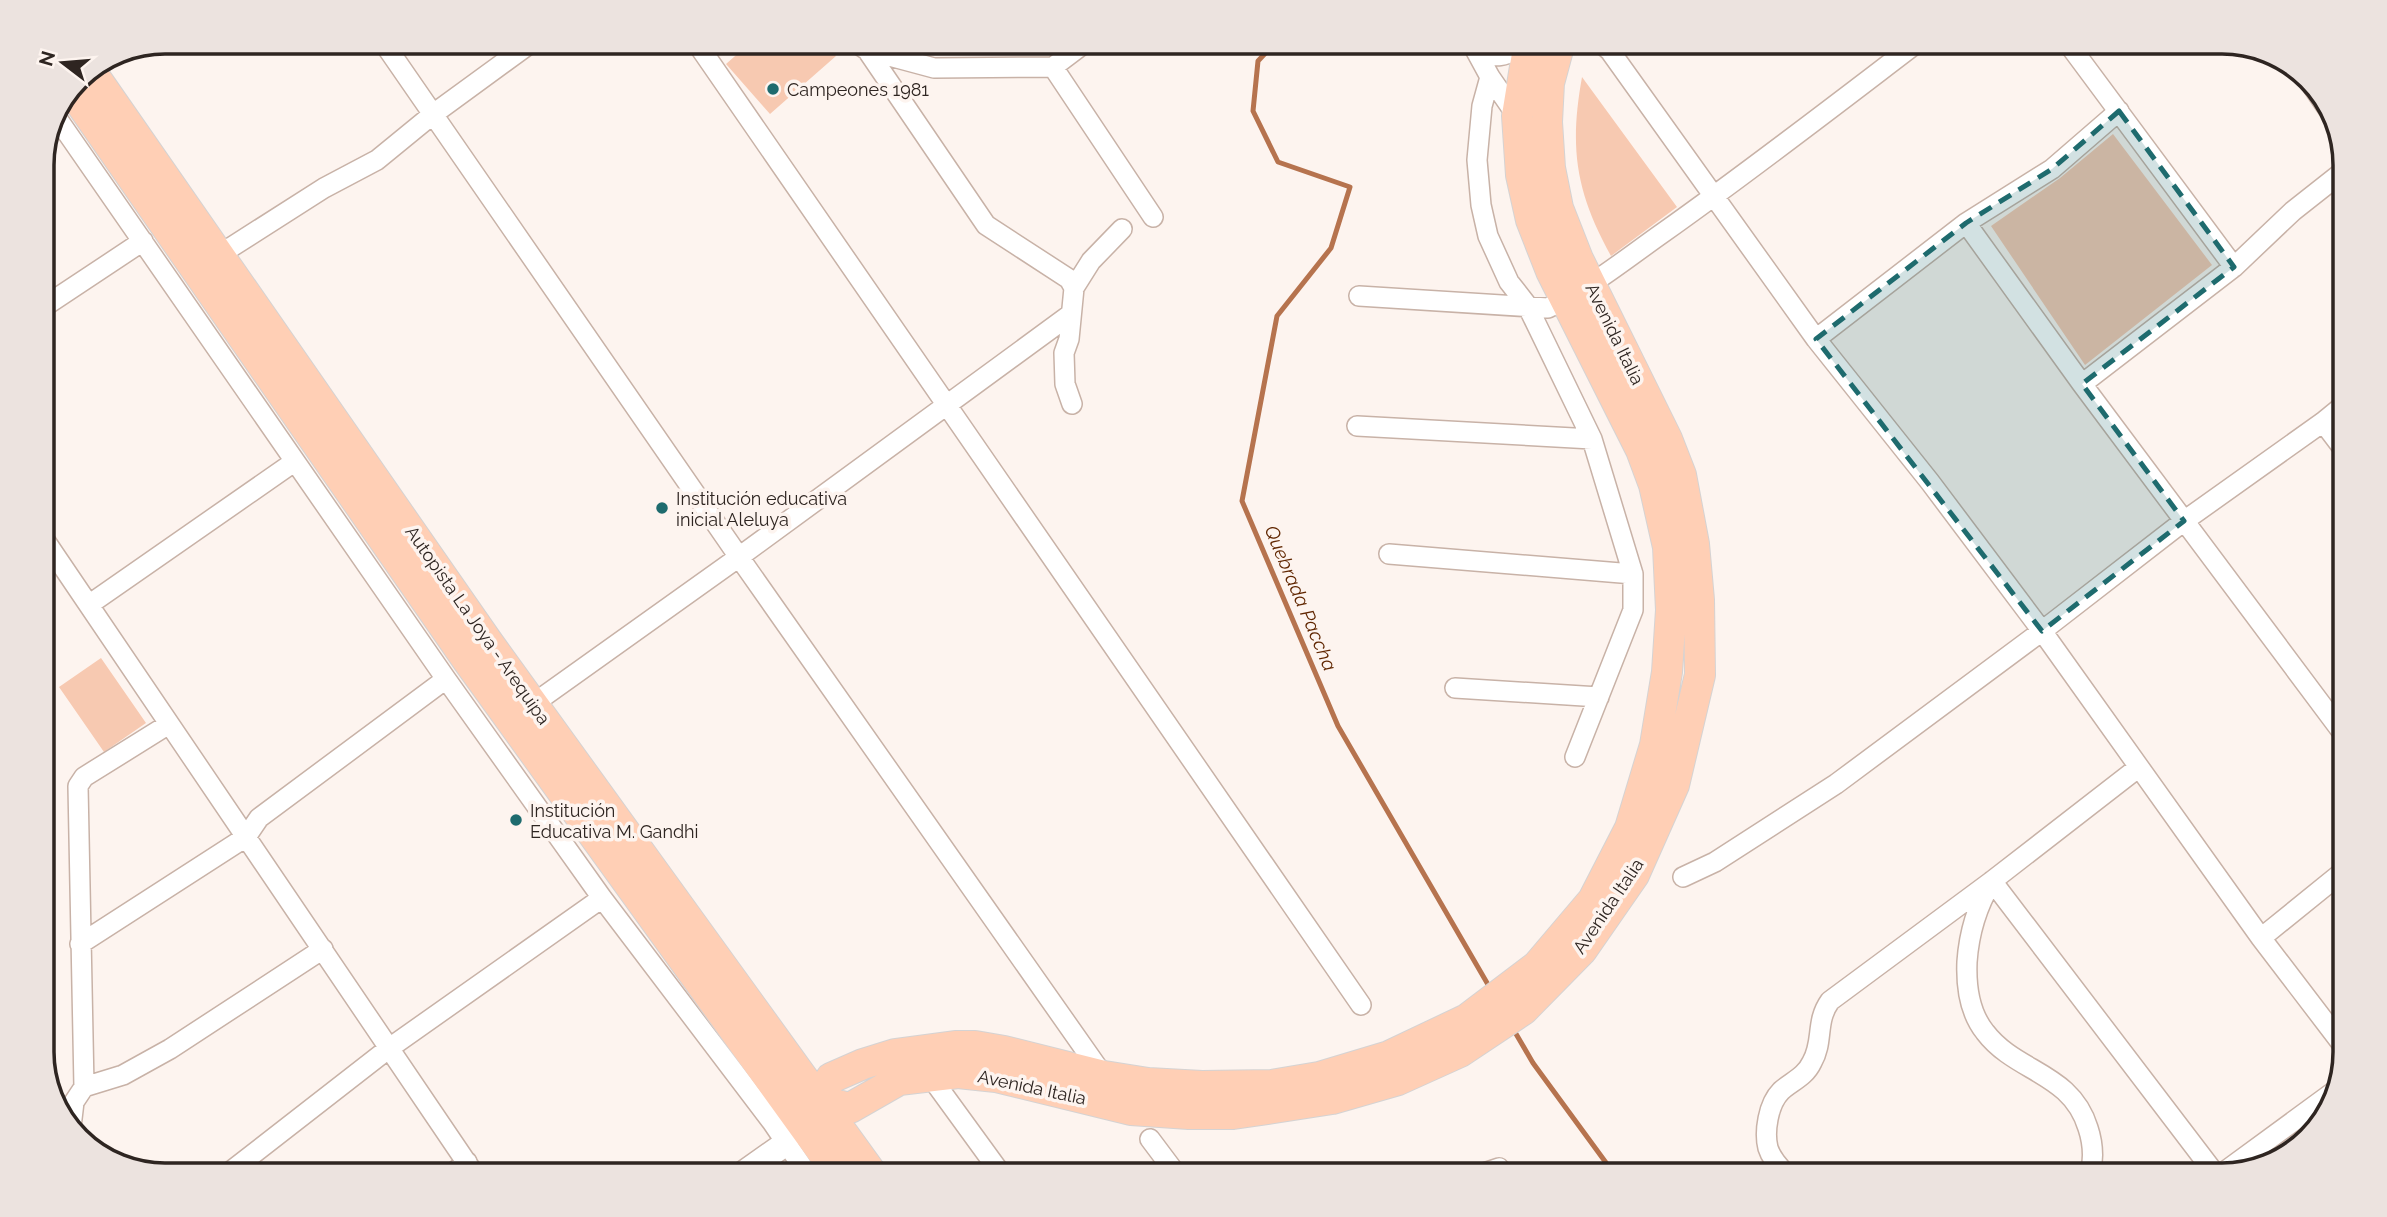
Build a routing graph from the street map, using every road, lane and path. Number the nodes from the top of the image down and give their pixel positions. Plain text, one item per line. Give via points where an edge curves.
1 (391, 54) edge
2 (516, 54) edge
3 (704, 54) edge
4 (867, 54) edge
5 (888, 54) edge
6 (1070, 54) edge
7 (1478, 54) edge
8 (1486, 54) edge
9 (1509, 54) edge
10 (1527, 54) edge
11 (1557, 54) edge
12 (1616, 54) edge
13 (1902, 54) edge
14 (2076, 54) edge
15 (1053, 67) junction
16 (1490, 77) junction
17 (98, 82) edge
18 (77, 98) edge
19 (2119, 111) junction
20 (432, 115) junction
21 (1517, 116) junction
22 (62, 126) edge
23 (2333, 179) edge
24 (1713, 197) junction
25 (1153, 217) dead end
26 (1966, 223) junction
27 (1122, 229) dead end
28 (143, 241) junction
29 (219, 256) junction
30 (2234, 267) junction
31 (1590, 283) junction
32 (1074, 288) junction
33 (1359, 296) dead end
34 (54, 300) edge
35 (1565, 300) junction
36 (1527, 305) junction
37 (1071, 313) junction
38 (1816, 339) junction
39 (2082, 384) junction
40 (1072, 404) dead end
41 (947, 405) junction
42 (2333, 414) edge
43 (2323, 422) junction
44 (1357, 426) dead end
45 (2333, 435) edge
46 (1592, 439) junction
47 (294, 462) junction
48 (2184, 521) junction
49 (54, 553) edge
50 (1389, 554) dead end
51 (739, 557) junction
52 (1633, 574) junction
53 (90, 604) junction
54 (2042, 631) junction
55 (446, 679) junction
56 (1455, 688) dead end
57 (1599, 697) junction
58 (533, 704) junction
59 (2333, 720) edge
60 (169, 724) junction
61 (1575, 757) dead end
62 (2139, 767) junction
63 (246, 836) junction
64 (1683, 877) dead end
65 (2333, 880) edge
66 (1992, 881) junction
67 (602, 898) junction
68 (2261, 938) junction
69 (80, 944) junction
70 (323, 949) junction
71 (1361, 1005) dead end
72 (2333, 1032) edge
73 (388, 1049) junction
74 (930, 1076) junction
75 (1104, 1076) junction
76 (84, 1087) junction
77 (1326, 1088) junction
78 (2321, 1101) edge
79 (1131, 1110) junction
80 (73, 1113) edge
81 (795, 1113) junction
82 (1150, 1139) dead end
83 (785, 1144) junction
84 (2236, 1162) edge
85 (241, 1163) edge
86 (467, 1163) edge
87 (758, 1163) edge
88 (799, 1163) edge
89 (830, 1163) edge
90 (858, 1163) edge
91 (993, 1163) edge
92 (1168, 1163) edge
93 (1778, 1163) edge
94 (2091, 1163) edge
95 (2209, 1163) edge

1 - 20 street
2 - 20 street
3 - 41 street
4 - 32 street via 986,225 1069,279
5 - 15 street via 934,68
6 - 15 street
7 - 16 street
8 - 9 street
10 - 21 main road, Avenida Italia
11 - 31 main road, Avenida Italia via 1549,83 1547,146 1561,219
12 - 24 street
13 - 24 street
14 - 19 street
15 - 25 street
16 - 21 street
16 - 36 street via 1477,160 1481,205 1504,272
17 - 29 main road, Autopista La Joya - Arequipa
18 - 81 main road, Autopista La Joya - Arequipa via 468,661
19 - 26 street via 2052,169
19 - 30 street
20 - 29 street via 377,160 324,188
20 - 51 street
21 - 35 main road, Avenida Italia via 1528,209
22 - 28 street
23 - 30 street
24 - 31 street
24 - 38 street
26 - 38 street
26 - 39 street
27 - 32 street via 1091,261
28 - 34 street
28 - 47 street
29 - 58 main road, Autopista La Joya - Arequipa
30 - 39 street
31 - 35 street
31 - 77 main road, Avenida Italia via 1667,439 1681,475 1694,544 1700,675 1674,785 1634,875 1582,950 1523,1010 1460,1052 1398,1080
32 - 37 street
33 - 36 street
35 - 36 street via 1548,308
35 - 77 main road, Avenida Italia via 1641,450 1668,547 1671,610 1656,745 1630,828 1593,900 1537,966 1467,1018
36 - 46 street
37 - 40 street via 1064,353 1065,384
37 - 41 street
38 - 54 street
39 - 48 street
41 - 51 street
41 - 71 street
42 - 43 street
43 - 45 street
43 - 48 street
44 - 46 street
46 - 52 street
47 - 53 street
47 - 55 street
48 - 54 street
48 - 59 street
49 - 53 street
50 - 52 street
51 - 58 street
51 - 75 street
52 - 57 street via 1633,610
53 - 60 street
54 - 62 street
54 - 64 street via 1836,784 1715,862
55 - 63 street via 259,818
55 - 67 street
56 - 57 street
57 - 61 street
58 - 81 main road, Autopista La Joya - Arequipa
60 - 63 street
60 - 69 street via 83,778 78,786
62 - 66 street
62 - 68 street
63 - 69 street
63 - 70 street
65 - 68 street
66 - 93 street via 1830,1001 1822,1013 1812,1063 1802,1077 1779,1092 1771,1108 1768,1150
66 - 94 street via 1980,900 1968,946 1970,1006 1997,1044 2049,1077 2075,1100 2092,1139
66 - 95 street
67 - 73 street
67 - 81 street
68 - 72 street
69 - 76 street
70 - 73 street
70 - 76 street via 170,1049 123,1075
73 - 85 street
73 - 86 street
74 - 79 main road, Avenida Italia via 996,1077
74 - 81 main road, Avenida Italia via 899,1080 850,1108
74 - 91 street
75 - 77 main road, Avenida Italia via 1202,1086
75 - 79 street
75 - 81 main road, Avenida Italia via 975,1046 923,1049 863,1064 831,1078
76 - 80 street
77 - 79 main road, Avenida Italia via 1233,1114
78 - 84 street
81 - 83 street
81 - 89 main road, Autopista La Joya - Arequipa
81 - 90 main road, Autopista La Joya - Arequipa
82 - 92 street
83 - 87 street
83 - 88 street

